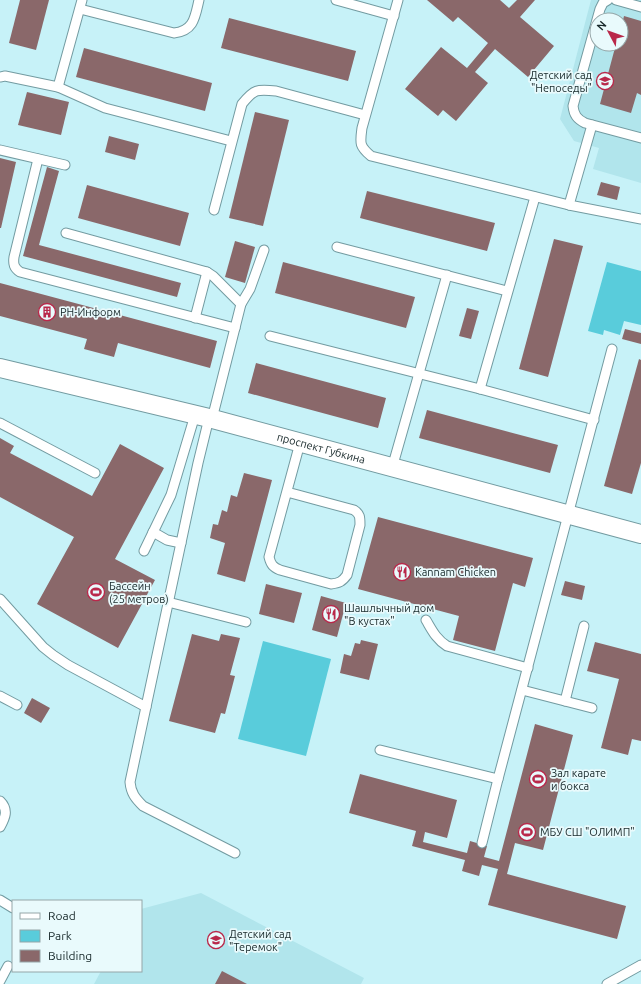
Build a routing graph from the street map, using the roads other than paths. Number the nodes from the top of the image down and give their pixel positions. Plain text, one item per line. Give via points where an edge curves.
1 (199, 0) edge
2 (336, 0) edge
3 (398, 0) edge
4 (608, 0) edge
5 (616, 0) edge
6 (81, 4) edge
7 (641, 7) edge
8 (394, 16) junction
9 (0, 77) edge
10 (58, 88) junction
11 (365, 115) junction
12 (592, 125) junction
13 (641, 138) edge
14 (232, 141) junction
15 (0, 150) edge
16 (38, 159) junction
17 (65, 165) dead end
18 (535, 197) junction
19 (569, 205) junction
20 (214, 210) dead end
21 (641, 219) edge
22 (66, 233) dead end
23 (337, 247) dead end
24 (264, 250) dead end
25 (207, 272) junction
26 (446, 275) junction
27 (507, 291) junction
28 (241, 304) junction
29 (195, 318) junction
30 (235, 328) junction
31 (270, 336) dead end
32 (612, 349) dead end
33 (0, 368) edge
34 (419, 374) junction
35 (480, 389) junction
36 (205, 417) junction
37 (594, 420) junction
38 (0, 423) edge
39 (300, 443) junction
40 (392, 468) junction
41 (95, 473) dead end
42 (287, 492) junction
43 (568, 515) junction
44 (153, 532) junction
45 (641, 534) edge
46 (181, 543) junction
47 (144, 551) dead end
48 (0, 599) edge
49 (168, 602) junction
50 (426, 620) dead end
51 (246, 622) dead end
52 (584, 626) dead end
53 (528, 668) junction
54 (522, 690) junction
55 (0, 696) edge
56 (565, 701) junction
57 (16, 705) dead end
58 (146, 707) junction
59 (592, 708) dead end
60 (380, 750) dead end
61 (498, 779) junction
62 (0, 801) edge
63 (0, 828) edge
64 (482, 843) dead end
65 (235, 853) dead end
66 (0, 900) edge
67 (12, 907) edge
68 (641, 965) edge
69 (8, 966) dead end
70 (0, 981) edge
71 (607, 984) edge

1 - 6 lane via 194,21 188,29 174,33
2 - 8 lane
3 - 8 lane
4 - 12 lane via 600,8 573,106 578,119
5 - 7 lane
6 - 10 lane
8 - 11 lane
9 - 10 lane via 6,76
10 - 14 lane via 105,108
11 - 14 lane via 276,91 261,90 250,93 242,104
11 - 18 lane via 360,140 363,149 371,156
12 - 13 lane
12 - 19 lane
14 - 20 lane
15 - 16 lane
16 - 17 lane
16 - 29 lane via 14,257 13,264 16,269
18 - 19 lane
18 - 27 lane
19 - 21 lane
22 - 25 lane
23 - 26 lane
24 - 28 lane via 250,289
25 - 28 lane
25 - 29 lane
26 - 27 lane
26 - 34 lane
27 - 35 lane
28 - 30 lane
29 - 30 lane
30 - 36 lane
31 - 34 lane
32 - 37 lane
33 - 36 street, проспект Губкина
34 - 35 lane
34 - 40 lane
35 - 37 lane
36 - 39 street, проспект Губкина
36 - 44 lane
36 - 46 lane
37 - 43 lane
38 - 41 lane
39 - 40 street, проспект Губкина
39 - 42 lane
40 - 43 street, проспект Губкина
42 - 42 lane via 269,557 270,564 280,570 338,584 347,575 360,517 354,510
43 - 45 street, проспект Губкина
43 - 53 lane
44 - 46 lane
44 - 47 lane
46 - 49 lane
48 - 58 lane via 52,655
49 - 51 lane
49 - 58 lane
50 - 53 lane via 435,636 447,646
52 - 56 lane
53 - 54 lane
54 - 56 lane
54 - 61 lane
55 - 57 lane
56 - 59 lane
58 - 65 lane via 130,782 136,799 143,806
60 - 61 lane
61 - 64 lane
62 - 63 lane via 6,811 6,818
66 - 67 lane
68 - 71 lane
69 - 70 lane

